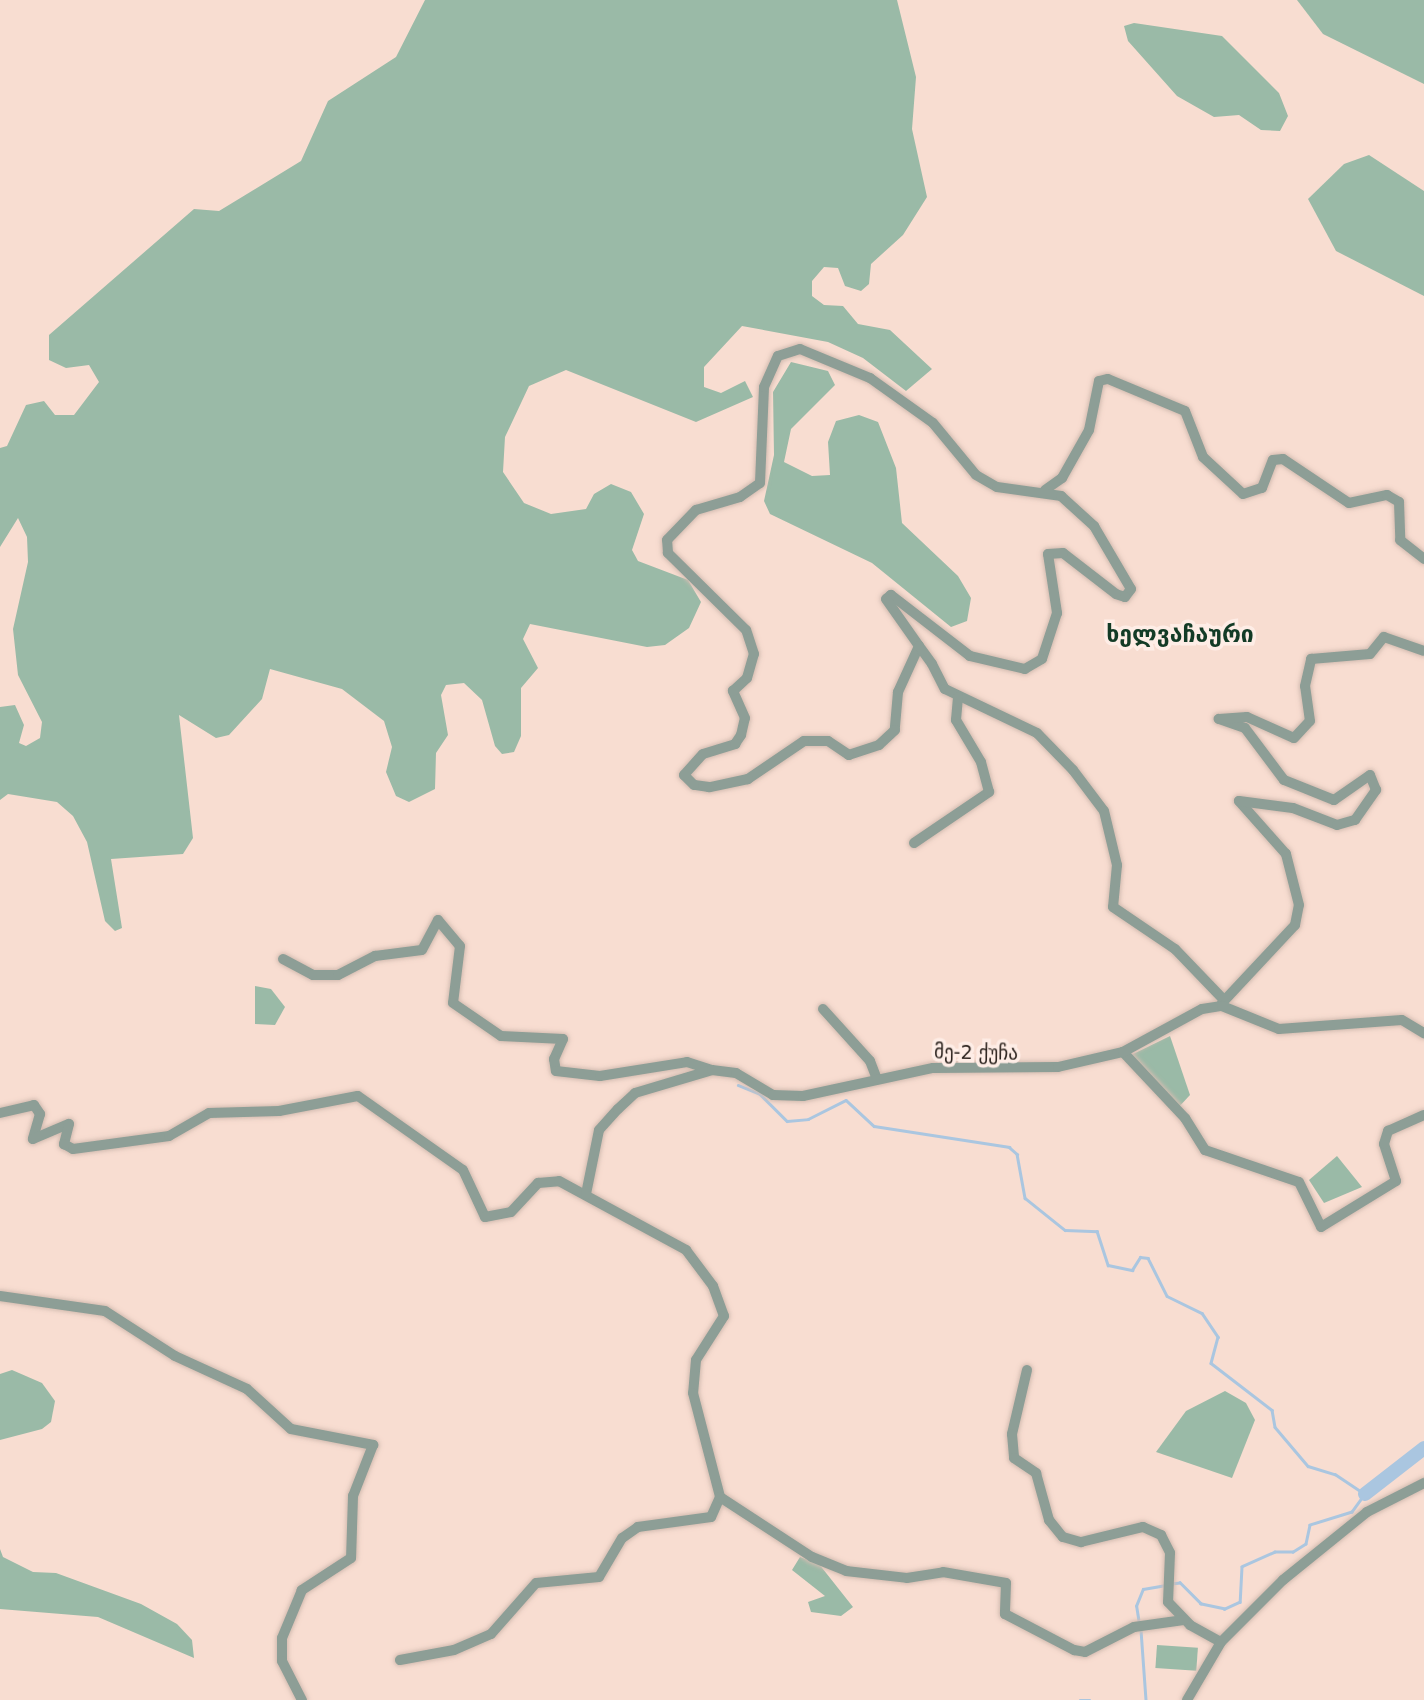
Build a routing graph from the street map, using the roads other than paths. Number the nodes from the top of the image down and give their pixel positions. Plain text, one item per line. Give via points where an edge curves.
1 (1045, 490) junction
2 (1424, 559) edge
3 (919, 646) junction
4 (1424, 651) edge
5 (958, 697) junction
6 (914, 843) dead end
7 (283, 960) dead end
8 (1222, 1002) junction
9 (822, 1009) dead end
10 (1424, 1033) edge
11 (1123, 1052) junction
12 (712, 1070) junction
13 (877, 1079) junction
14 (0, 1113) edge
15 (1424, 1115) edge
16 (586, 1194) junction
17 (0, 1296) edge
18 (1027, 1370) dead end
19 (1424, 1483) edge
20 (720, 1497) junction
21 (1184, 1619) junction
22 (1221, 1642) junction
23 (400, 1660) dead end
24 (302, 1700) edge
25 (1187, 1700) edge

1 - 2 street via 1062,478 1090,430 1099,381 1108,379 1185,411 1203,457 1243,494 1262,488 1273,460 1283,458 1349,503 1387,495 1399,502 1400,540
1 - 3 street via 1094,526 1131,589 1125,597 1063,553 1048,554 1057,613 1042,659 1008,669 970,656 891,595 886,599
1 - 3 street via 997,487 976,475 933,423 826,355 800,349 778,356 764,387 760,483 740,497 696,510 667,540 668,552 746,630 754,654 747,678 733,691 745,718 741,735 735,744 703,754 684,775 694,785 709,787 748,779 804,741 828,741 849,755 879,746 895,730 898,692
3 - 5 street via 946,689
4 - 8 street via 1384,637 1370,654 1311,659 1305,686 1310,721 1294,738 1247,718 1219,719 1245,728 1284,780 1334,800 1370,775 1376,790 1355,820 1337,825 1282,806 1239,801 1286,854 1299,905 1295,925
5 - 6 street via 956,720 981,762 989,792
5 - 8 street via 1037,733 1073,770 1104,811 1117,865 1114,907 1175,949
7 - 12 street via 313,975 338,975 375,957 422,950 438,920 460,946 453,1003 501,1036 563,1039 554,1059 556,1071 600,1076 687,1062
8 - 10 street via 1279,1029 1402,1020
8 - 11 street, მე-2 ქუჩა
9 - 13 street via 870,1061
11 - 13 street, მე-2 ქუჩა via 1017,1072 933,1068
11 - 15 street via 1185,1118 1205,1150 1299,1182 1321,1227 1396,1181 1384,1144 1388,1131
12 - 13 street, მე-2 ქუჩა via 736,1073 782,1096
12 - 16 street, მე-2 ქუჩა via 635,1093 618,1108 599,1130
14 - 16 street via 34,1105 40,1114 33,1139 69,1124 64,1144 73,1149 169,1136 209,1113 279,1111 358,1096 463,1170 485,1217 511,1212 538,1182 559,1181
16 - 20 street via 686,1250 713,1286 724,1316 696,1360 693,1393
17 - 24 street via 105,1311 175,1356 247,1390 291,1429 373,1445 353,1496 351,1558 303,1590 282,1638 282,1661
18 - 21 street via 1012,1434 1014,1458 1036,1472 1049,1520 1063,1537 1081,1542 1143,1527 1161,1535 1170,1553 1167,1585
19 - 22 street via 1367,1512 1321,1547
20 - 21 street via 812,1557 846,1570 907,1578 943,1572 1006,1583 1005,1614 1074,1650 1085,1652 1134,1627
20 - 23 street via 711,1517 693,1523 638,1527 622,1538 599,1577 536,1583 491,1634 454,1650
21 - 22 street
22 - 25 street

